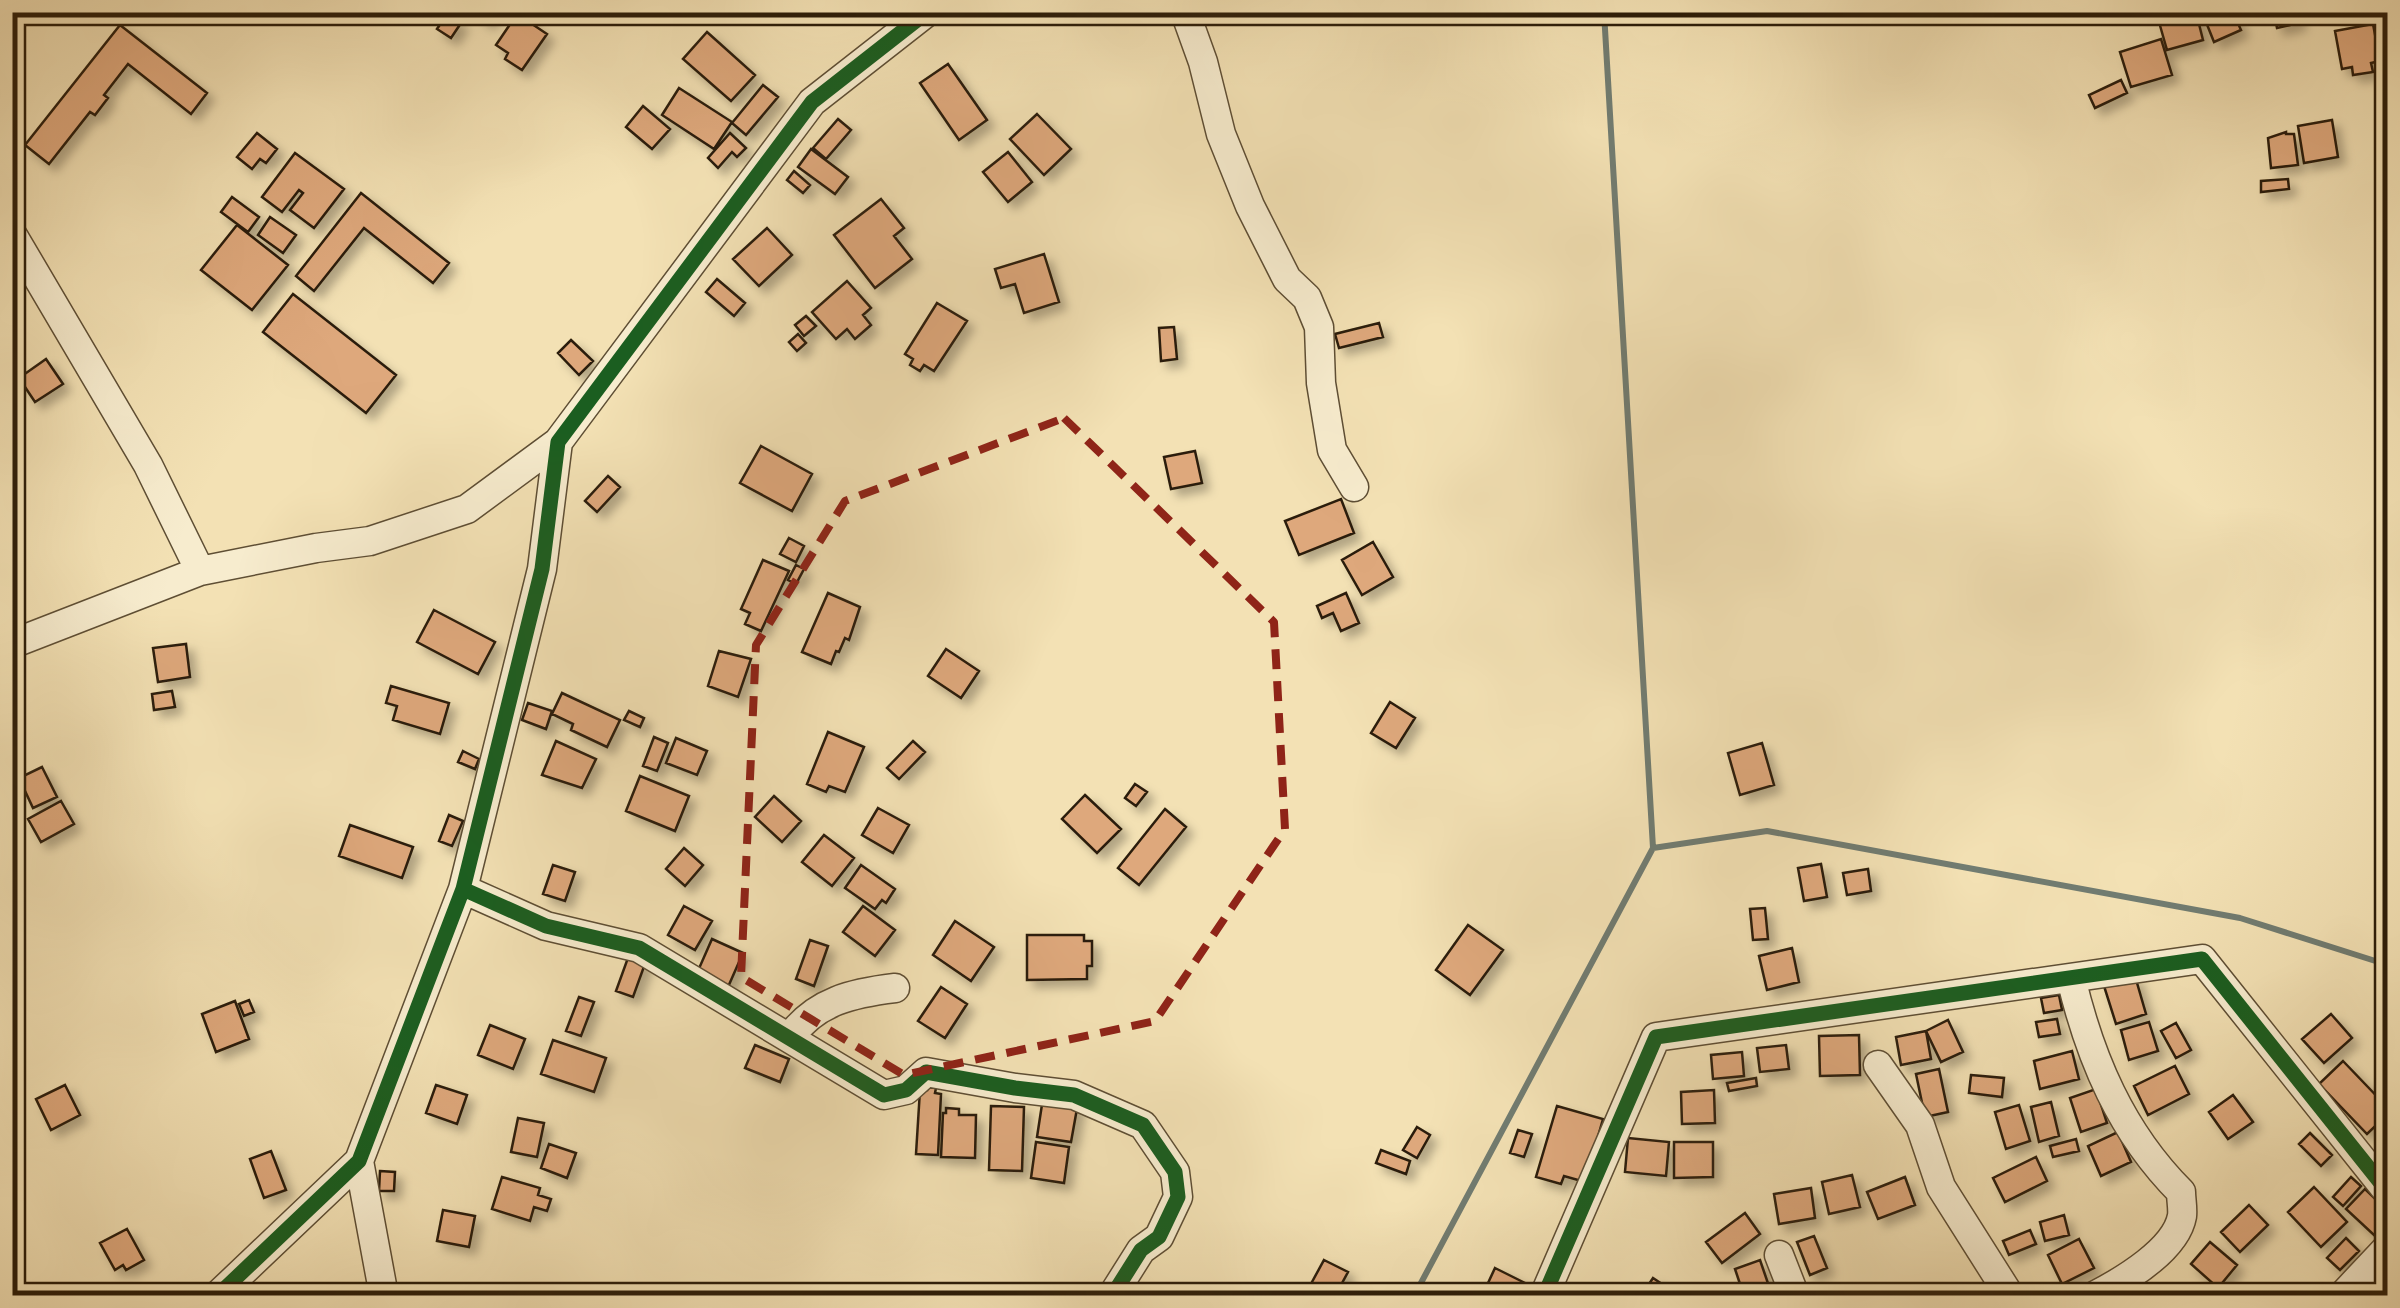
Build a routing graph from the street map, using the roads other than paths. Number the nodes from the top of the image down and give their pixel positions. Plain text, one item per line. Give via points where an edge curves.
1 (928, 12) edge
2 (1185, 12) edge
3 (12, 234) edge
4 (558, 442) junction
5 (1354, 487) dead end
6 (200, 571) junction
7 (12, 644) edge
8 (463, 889) junction
9 (2071, 978) junction
10 (895, 988) dead end
11 (790, 1037) junction
12 (1878, 1065) dead end
13 (359, 1161) junction
14 (2388, 1192) edge
15 (2388, 1247) edge
16 (1779, 1255) dead end
17 (217, 1296) edge
18 (384, 1296) edge
19 (1112, 1296) edge
20 (1544, 1296) edge
21 (1795, 1296) edge
22 (2010, 1296) edge
23 (2094, 1296) edge
24 (2342, 1296) edge

1 - 4 street via 812,102
2 - 5 street via 1220,134 1250,206 1319,327 1332,450
3 - 6 street via 148,465
4 - 6 street via 466,509 370,541
4 - 8 street via 542,569
6 - 7 street
8 - 11 street via 546,926 639,948
8 - 13 street
9 - 14 street via 2202,959
9 - 20 street via 1656,1037
9 - 23 street via 2102,1080 2181,1192 2182,1218 2164,1248
10 - 11 street via 818,1008
11 - 19 street via 884,1095 906,1090 926,1072 1074,1094 1143,1124 1175,1172 1178,1197 1159,1237 1140,1250
12 - 22 street via 1920,1125 1942,1187
13 - 17 street
13 - 18 street
15 - 24 street
16 - 21 street

